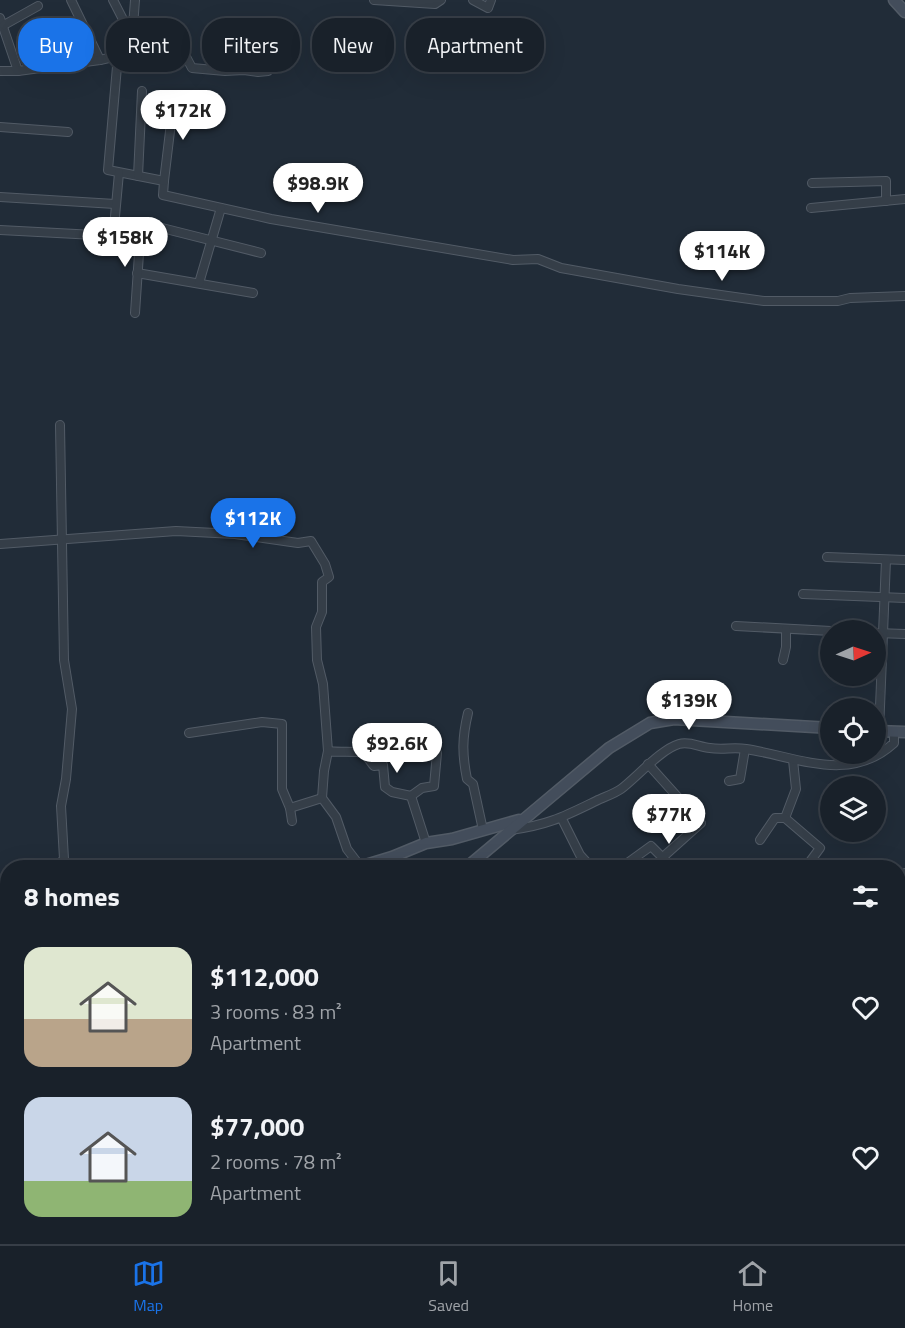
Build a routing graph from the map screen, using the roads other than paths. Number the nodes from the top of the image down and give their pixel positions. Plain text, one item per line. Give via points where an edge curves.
1 (71, 0) edge
2 (113, 0) edge
3 (135, 0) edge
4 (374, 0) edge
5 (441, 0) edge
6 (473, 0) edge
7 (491, 0) edge
8 (894, 0) edge
9 (38, 6) dead end
10 (905, 12) edge
11 (80, 18) edge
12 (122, 18) edge
13 (134, 18) edge
14 (2, 21) edge
15 (94, 47) edge
16 (106, 58) edge
17 (100, 60) junction
18 (94, 61) edge
19 (0, 71) edge
20 (18, 71) joint
21 (117, 72) edge
22 (142, 91) dead end
23 (174, 98) dead end
24 (0, 127) edge
25 (68, 132) dead end
26 (119, 173) junction
27 (138, 176) junction
28 (164, 181) junction
29 (812, 183) dead end
30 (0, 197) edge
31 (905, 199) edge
32 (886, 201) junction
33 (115, 204) junction
34 (221, 208) junction
35 (811, 208) dead end
36 (141, 224) dead end
37 (158, 227) dead end
38 (0, 230) edge
39 (114, 236) junction
40 (212, 240) junction
41 (112, 249) dead end
42 (261, 253) dead end
43 (137, 273) junction
44 (199, 283) junction
45 (253, 293) dead end
46 (905, 296) edge
47 (135, 313) dead end
48 (60, 424) dead end
49 (61, 540) junction
50 (0, 544) edge
51 (827, 557) dead end
52 (886, 560) junction
53 (905, 560) edge
54 (803, 594) dead end
55 (885, 597) junction
56 (905, 598) edge
57 (881, 620) edge
58 (736, 626) dead end
59 (786, 629) junction
60 (820, 631) edge
61 (886, 633) edge
62 (905, 634) edge
63 (783, 660) dead end
64 (468, 713) dead end
65 (820, 727) edge
66 (900, 732) edge
67 (189, 733) dead end
68 (745, 749) junction
69 (328, 751) junction
70 (437, 753) dead end
71 (794, 760) junction
72 (648, 764) junction
73 (729, 781) dead end
74 (411, 796) junction
75 (322, 798) junction
76 (290, 808) junction
77 (524, 818) junction
78 (785, 818) junction
79 (562, 819) junction
80 (292, 821) dead end
81 (483, 830) junction
82 (510, 830) junction
83 (760, 840) dead end
84 (426, 843) junction
85 (663, 857) junction
86 (62, 860) edge
87 (354, 860) edge
88 (382, 860) edge
89 (475, 860) edge
90 (585, 860) edge
91 (632, 860) edge
92 (666, 860) edge
93 (810, 860) edge

1 - 11 street
2 - 12 street
3 - 13 street
4 - 5 street via 435,4
6 - 7 street via 488,8
8 - 10 street
9 - 14 street
14 - 20 street
15 - 17 street
16 - 17 street
17 - 18 street
19 - 20 street
21 - 26 street via 108,170
22 - 27 street
23 - 28 street
24 - 25 street
26 - 27 street
26 - 33 street
27 - 28 street
28 - 34 street via 163,195
29 - 32 street via 886,181
30 - 33 street
31 - 32 street
32 - 35 street
33 - 39 street
34 - 40 street
34 - 46 street via 513,260 538,259 561,268 764,301
36 - 43 street
37 - 40 street
38 - 39 street
39 - 41 street
40 - 42 street
40 - 44 street
43 - 44 street
43 - 47 street
44 - 45 street
48 - 49 street
49 - 50 street
49 - 69 street via 176,531 311,541 328,577 322,582 322,612 316,627
49 - 86 street via 64,660 72,709 61,806
51 - 52 street
52 - 53 street
52 - 55 street
54 - 55 street
55 - 56 street
55 - 57 street
58 - 59 street
59 - 60 street
59 - 63 street
61 - 62 street
64 - 81 street via 462,745 466,779 473,784
65 - 77 street via 674,719 650,723 609,748
66 - 71 street via 887,750 864,762 842,766
67 - 76 street via 262,722 282,724 282,789
68 - 71 street
68 - 72 street via 677,744
68 - 73 street via 740,779
69 - 74 street via 364,754 373,765 382,765 385,787
69 - 75 street
70 - 74 street via 434,786
71 - 78 street via 796,789
72 - 79 street via 620,789
72 - 85 street via 701,824
74 - 84 street
75 - 76 street
75 - 87 street via 336,817
76 - 80 street
77 - 81 street
77 - 82 street
78 - 83 street via 775,818
78 - 93 street via 820,848
79 - 82 street
79 - 90 street
81 - 84 street
82 - 89 street
84 - 88 street
85 - 91 street via 651,846
85 - 92 street

